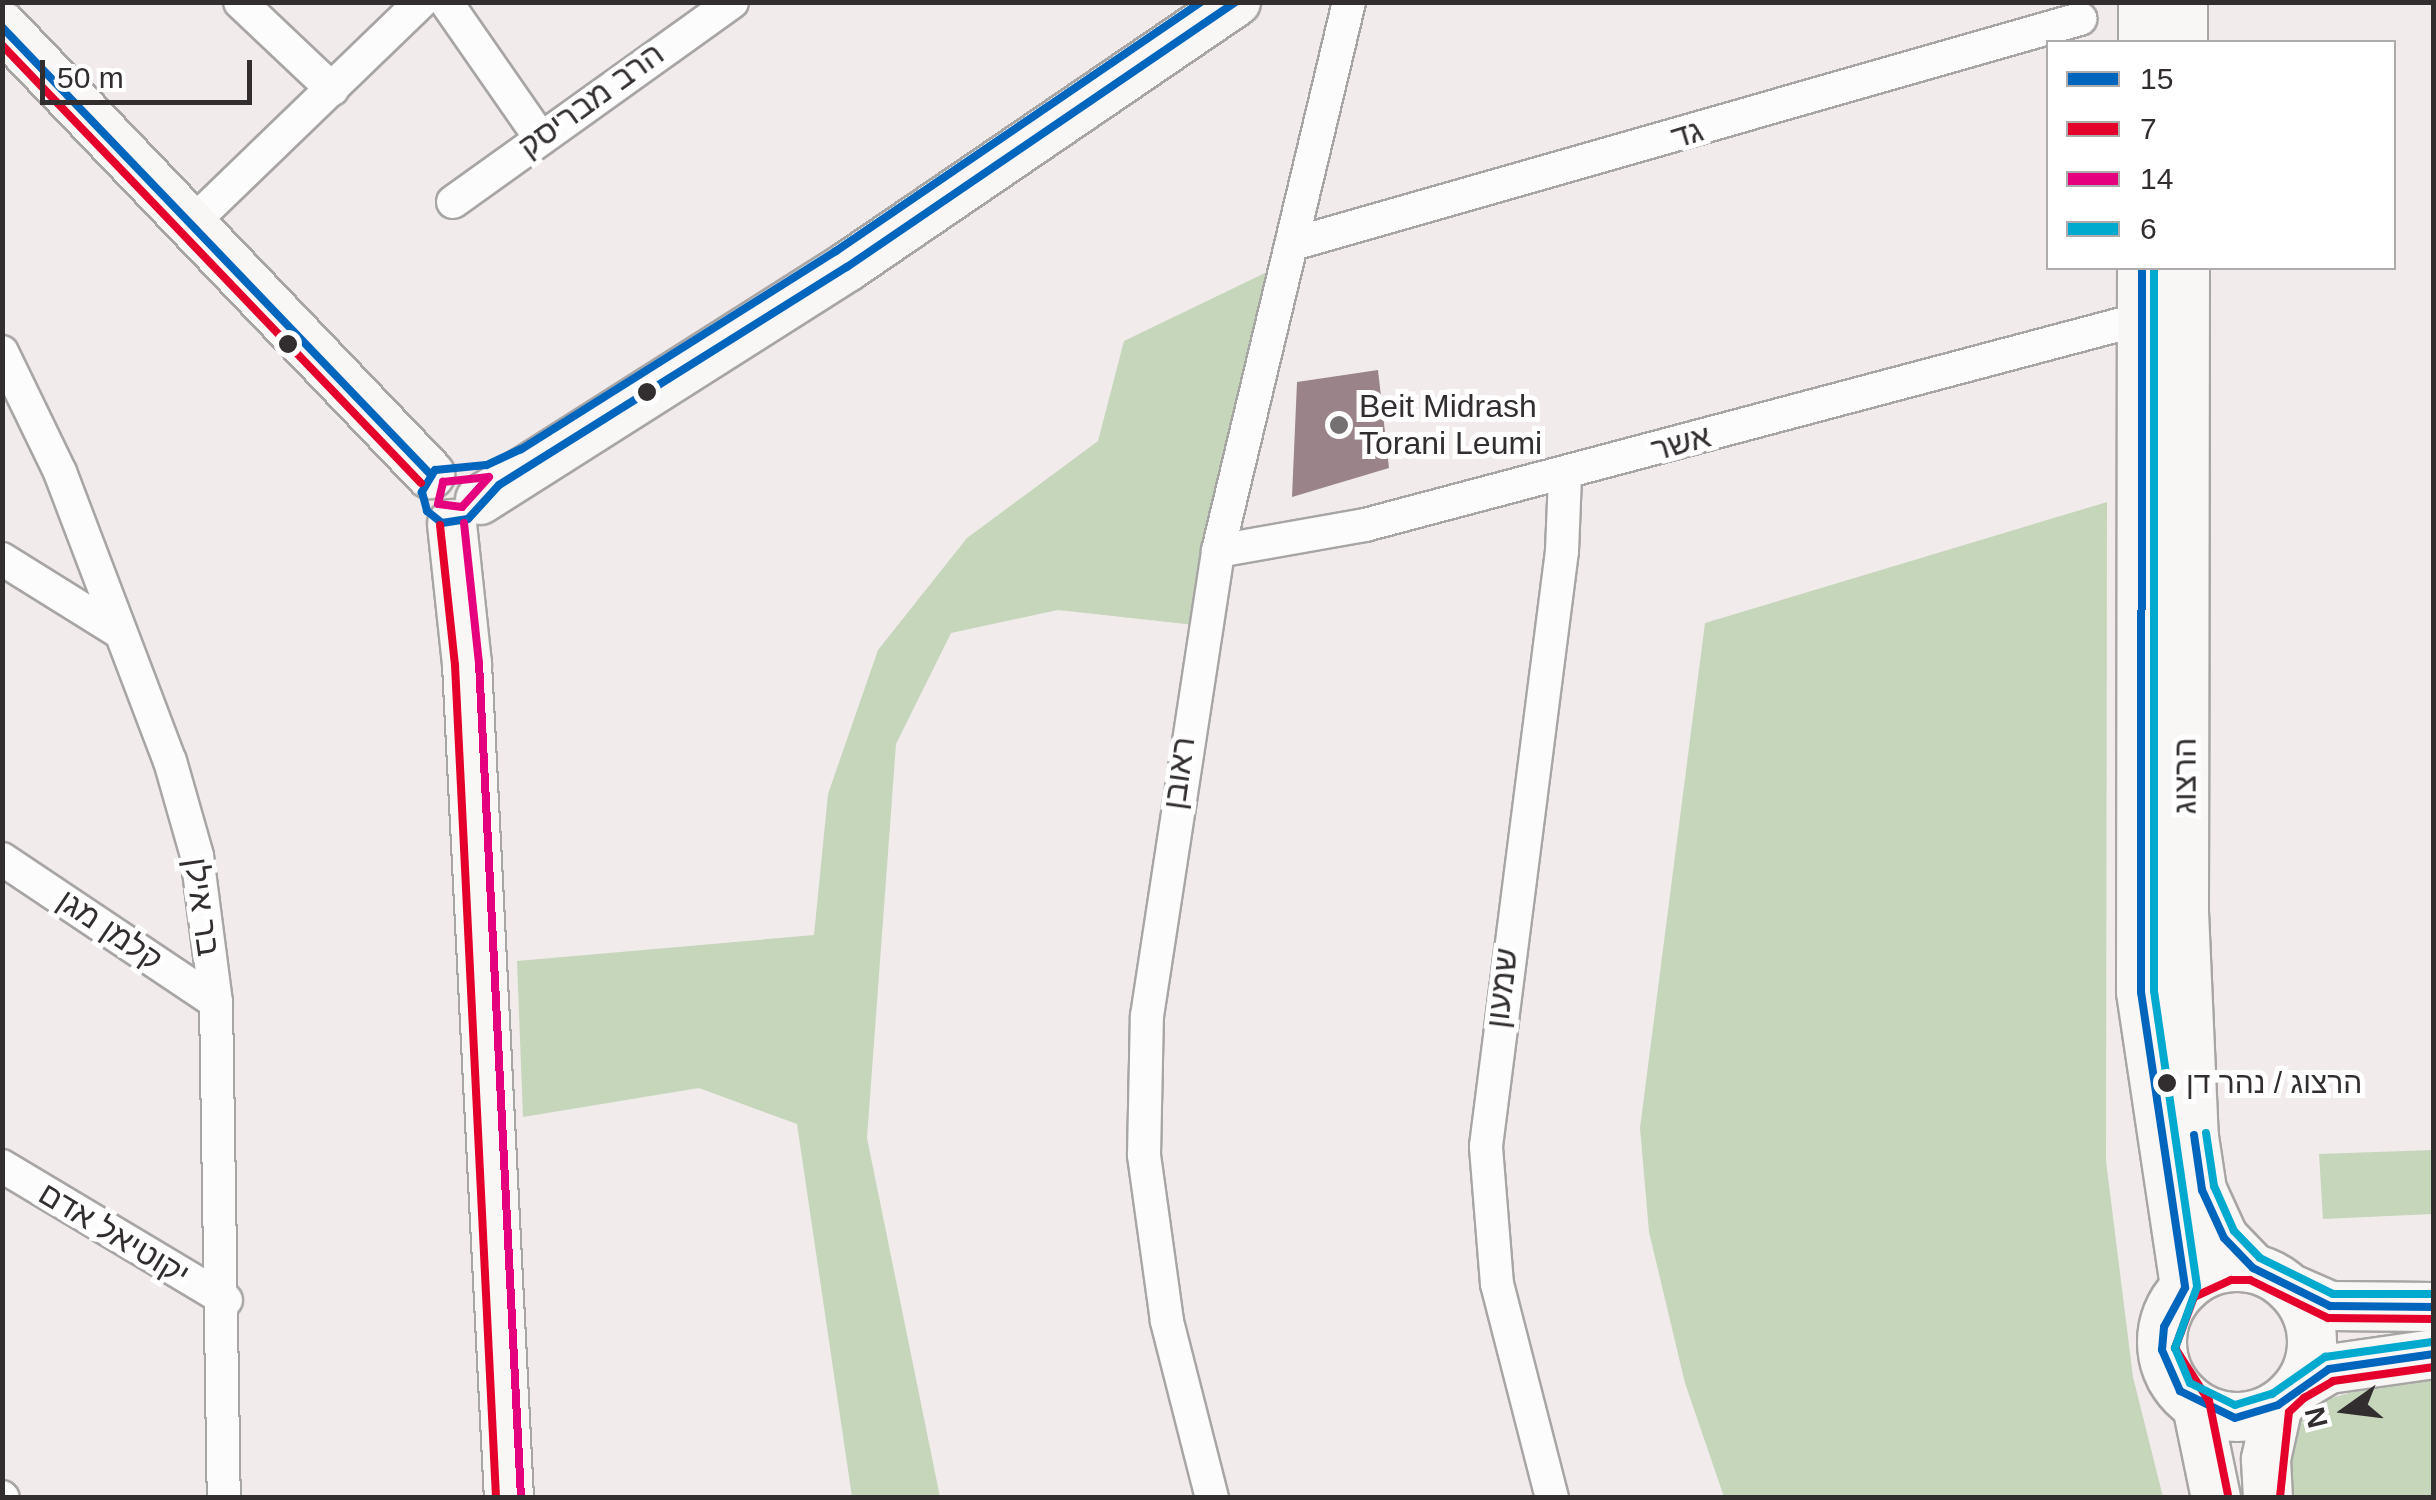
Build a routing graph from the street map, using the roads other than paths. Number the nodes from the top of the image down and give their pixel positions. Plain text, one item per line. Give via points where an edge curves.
1 (240, 2) edge
2 (421, 2) edge
3 (446, 2) edge
4 (732, 2) edge
5 (1202, 2) edge
6 (1236, 2) edge
7 (1320, 2) edge
8 (1349, 2) edge
9 (2143, 2) edge
10 (2183, 2) edge
11 (2080, 19) dead end
12 (2, 26) edge
13 (2142, 40) edge
14 (2183, 40) edge
15 (1334, 55) junction
16 (332, 89) junction
17 (539, 136) junction
18 (453, 202) dead end
19 (190, 225) junction
20 (1293, 244) junction
21 (2142, 270) edge
22 (2184, 270) edge
23 (2141, 319) junction
24 (2, 352) edge
25 (1564, 475) junction
26 (456, 492) junction
27 (1218, 551) junction
28 (2, 558) edge
29 (121, 633) junction
30 (2, 860) edge
31 (216, 1002) junction
32 (2, 1166) edge
33 (2271, 1278) junction
34 (2186, 1288) junction
35 (226, 1300) junction
36 (2434, 1307) edge
37 (2434, 1354) edge
38 (2288, 1397) junction
39 (2197, 1406) junction
40 (224, 1498) edge
41 (509, 1498) edge
42 (1212, 1498) edge
43 (1552, 1498) edge
44 (2216, 1498) edge
45 (2268, 1498) edge

1 - 16 street
2 - 16 street
3 - 17 street
4 - 17 street, הרב מבריסק
5 - 26 street via 733,317
6 - 26 street via 847,267
7 - 15 street, ראובן
8 - 15 street, ראובן
9 - 13 street
10 - 14 street
11 - 20 street, גד
12 - 19 street
15 - 20 street, ראובן
16 - 19 street
17 - 18 street, הרב מבריסק
19 - 26 street
20 - 27 street, ראובן
21 - 23 street
22 - 33 street, הרצוג via 2184,912 2194,1136 2202,1190 2224,1238
23 - 25 street, אשר
23 - 34 street via 2141,992
24 - 29 street, בר אילן via 60,472
25 - 27 street, אשר via 1365,525
25 - 43 street, שמעון via 1562,550 1486,1146 1497,1284
26 - 41 street
27 - 42 street, ראובן via 1146,1016 1144,1155 1167,1321
28 - 29 street
29 - 31 street, בר אילן via 197,856
30 - 31 street, קלמן מגן
31 - 35 street, בר אילן
32 - 35 street, יקוטיאל אדם
33 - 34 street via 2228,1268
33 - 36 street via 2330,1306
33 - 38 street via 2306,1310 2312,1348
34 - 39 street via 2164,1327 2162,1350 2180,1391
35 - 40 street, בר אילן
37 - 38 street via 2342,1366
38 - 39 street via 2235,1418
38 - 45 street via 2266,1459
39 - 44 street

